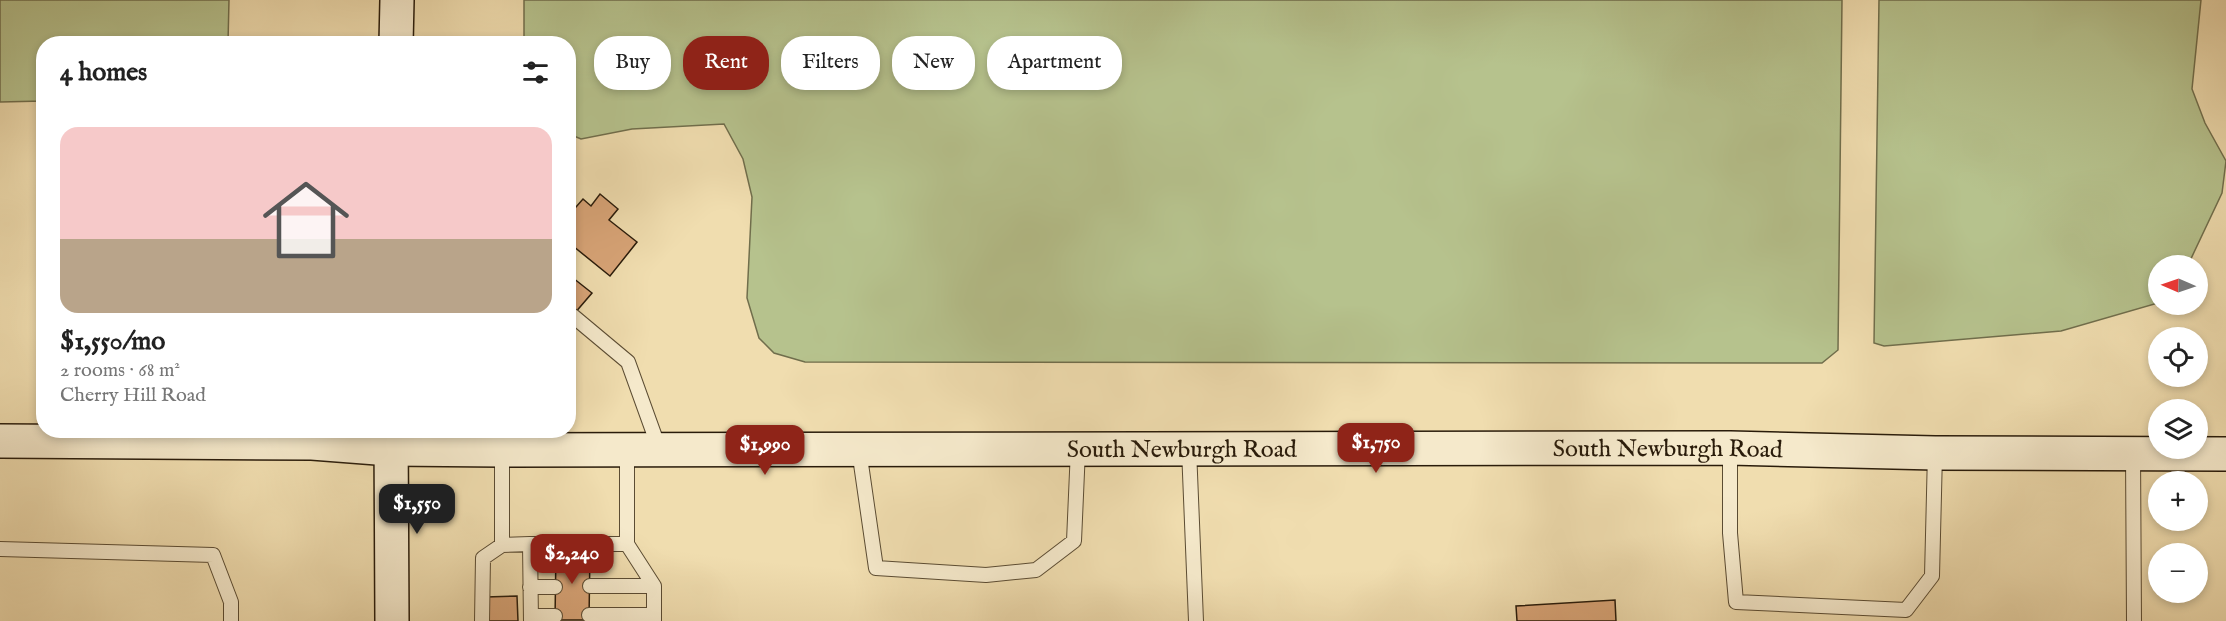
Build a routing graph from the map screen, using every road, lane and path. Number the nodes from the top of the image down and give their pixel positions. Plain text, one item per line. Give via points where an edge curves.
1 (397, 0) edge
2 (396, 36) edge
3 (576, 319) edge
4 (390, 440) edge
5 (0, 441) edge
6 (1730, 448) junction
7 (1078, 449) junction
8 (1189, 449) junction
9 (502, 450) junction
10 (627, 450) junction
11 (660, 450) junction
12 (860, 450) junction
13 (2133, 452) junction
14 (1935, 453) junction
15 (2226, 454) edge
16 (502, 544) junction
17 (530, 544) junction
18 (627, 544) junction
19 (0, 549) edge
20 (590, 586) dead end
21 (654, 586) junction
22 (530, 587) junction
23 (555, 587) dead end
24 (590, 615) dead end
25 (555, 616) dead end
26 (654, 618) edge
27 (531, 619) edge
28 (231, 621) edge
29 (392, 621) edge
30 (482, 621) edge
31 (1196, 621) edge
32 (2134, 621) edge

1 - 2 main road
3 - 11 lane via 628,362
4 - 5 main road, South Newburgh Road
4 - 9 main road, South Newburgh Road
4 - 29 main road
6 - 8 main road, South Newburgh Road
6 - 14 main road, South Newburgh Road
6 - 14 lane via 1730,533 1736,602 1906,610 1932,576
7 - 8 main road, South Newburgh Road
7 - 12 main road, South Newburgh Road
7 - 12 lane via 1074,541 1036,570 986,575 876,568
8 - 31 lane
9 - 10 main road, South Newburgh Road via 547,445
9 - 16 lane
10 - 11 main road, South Newburgh Road
10 - 18 lane
11 - 12 main road, South Newburgh Road
13 - 14 main road, South Newburgh Road
13 - 15 main road, South Newburgh Road
13 - 32 lane
16 - 17 lane
16 - 30 lane via 483,558
17 - 18 lane
17 - 22 lane
18 - 21 lane
19 - 28 lane via 213,555 231,602
20 - 21 lane
21 - 26 lane
22 - 23 lane
22 - 27 lane
24 - 26 lane
25 - 27 lane

